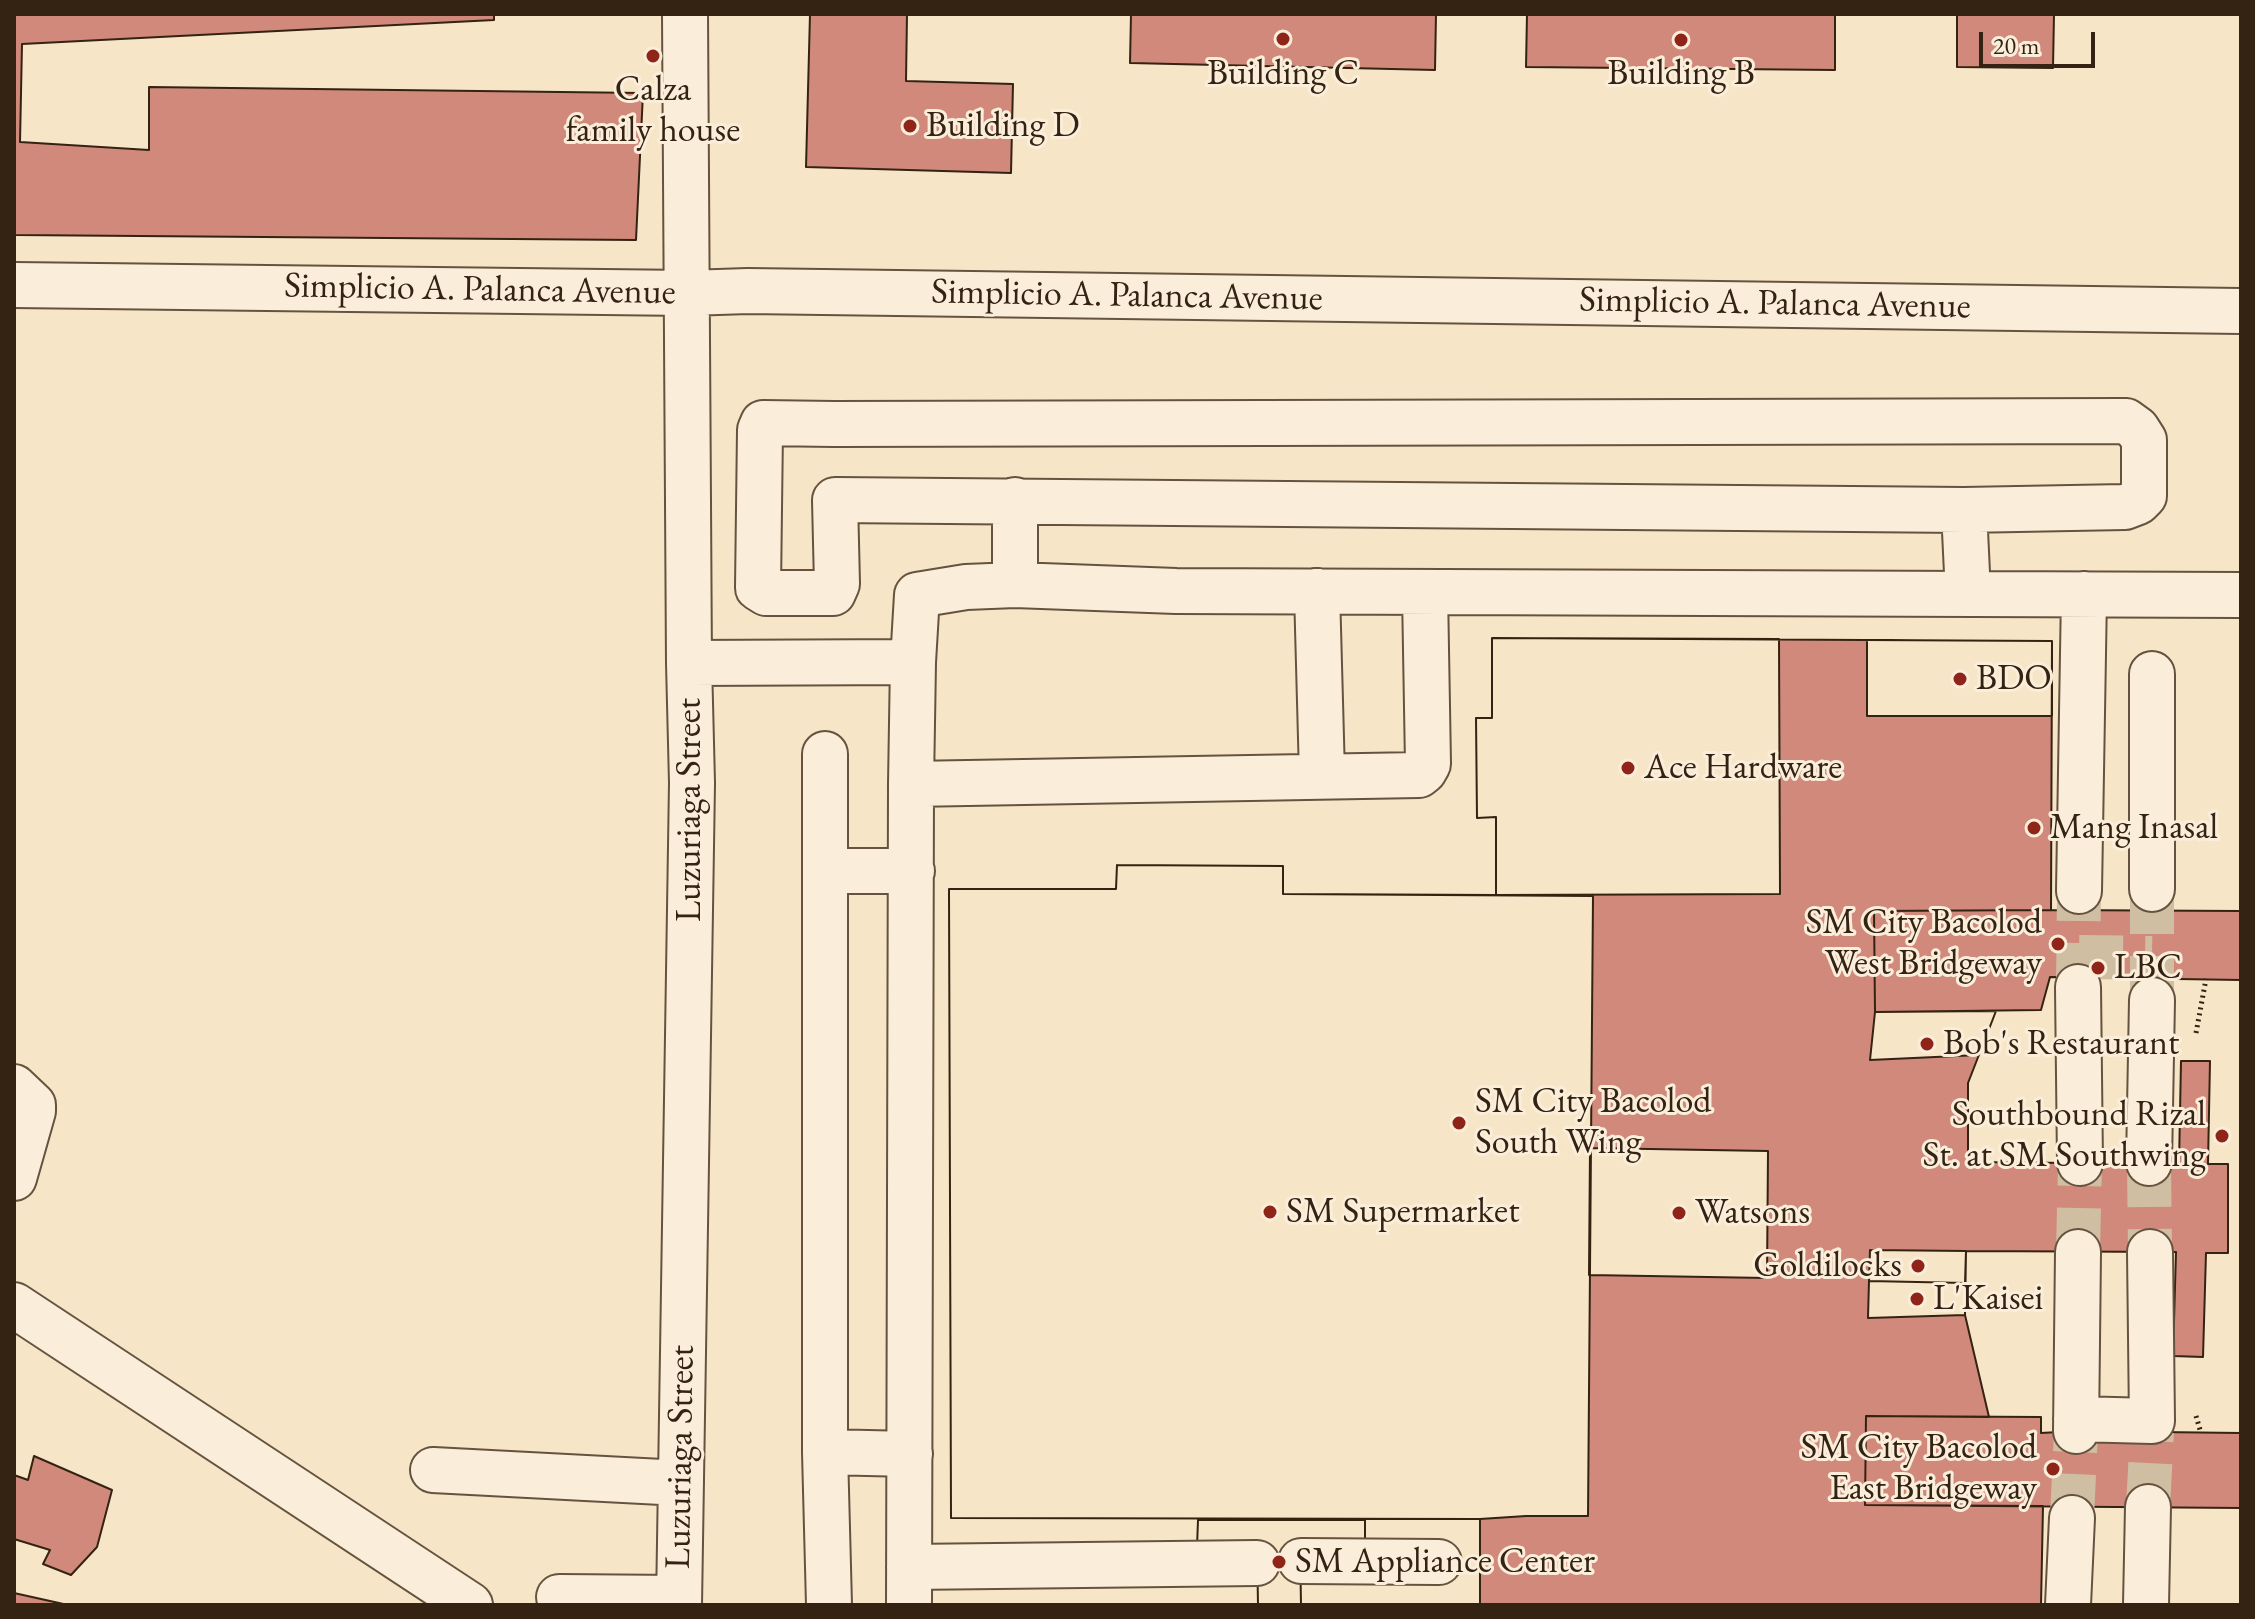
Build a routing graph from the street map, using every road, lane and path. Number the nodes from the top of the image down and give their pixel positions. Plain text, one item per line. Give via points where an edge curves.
1 (685, 14) edge
2 (14, 285) edge
3 (688, 293) junction
4 (2241, 311) edge
5 (1015, 500) junction
6 (1964, 510) junction
7 (1015, 585) junction
8 (1317, 591) junction
9 (1425, 592) junction
10 (1968, 594) junction
11 (2084, 594) junction
12 (2241, 595) edge
13 (913, 662) junction
14 (689, 663) junction
15 (2152, 674) dead end
16 (825, 754) dead end
17 (1322, 775) junction
18 (911, 784) junction
19 (825, 871) junction
20 (912, 871) junction
21 (2152, 889) tunnel mouth
22 (2079, 891) tunnel mouth
23 (2206, 979) dead end
24 (2078, 987) tunnel mouth
25 (2152, 1000) tunnel mouth
26 (2196, 1034) dead end
27 (14, 1087) edge
28 (2080, 1163) tunnel mouth
29 (2149, 1163) tunnel mouth
30 (14, 1178) edge
31 (2078, 1252) tunnel mouth
32 (2150, 1252) tunnel mouth
33 (14, 1305) edge
34 (825, 1452) junction
35 (910, 1454) junction
36 (433, 1470) dead end
37 (681, 1483) junction
38 (2148, 1507) tunnel mouth
39 (2072, 1518) tunnel mouth
40 (1301, 1561) dead end
41 (1439, 1562) dead end
42 (1257, 1563) dead end
43 (909, 1586) edge
44 (559, 1597) dead end
45 (679, 1602) edge
46 (470, 1605) edge
47 (829, 1605) edge
48 (2068, 1605) edge
49 (2146, 1605) edge

1 - 3 street, Luzuriaga Street
2 - 3 street, Simplicio A. Palanca Avenue
3 - 4 street, Simplicio A. Palanca Avenue
3 - 14 street, Luzuriaga Street
5 - 6 street
5 - 6 street via 835,500 833,593 766,593 758,588 763,423 2126,421 2144,440 2144,496 2138,502 2125,507
5 - 7 street
6 - 10 street
7 - 8 street
7 - 13 street via 917,595
8 - 9 street
8 - 17 street
9 - 10 street
9 - 17 street via 1426,768 1419,775
10 - 11 street
11 - 12 street
11 - 22 street
13 - 14 street
13 - 18 street
14 - 37 street, Luzuriaga Street via 692,783
15 - 21 street
16 - 19 street
17 - 18 street
18 - 20 street
19 - 20 street
19 - 34 street
20 - 35 street
23 - 26 path
24 - 28 street
25 - 29 street
27 - 30 street via 33,1105
31 - 32 street via 2076,1425 2152,1421
33 - 46 street
34 - 35 street
34 - 47 street
35 - 43 street
36 - 37 street
37 - 45 street, Luzuriaga Street
38 - 49 street
39 - 48 street
40 - 41 street
42 - 43 street
44 - 45 street

